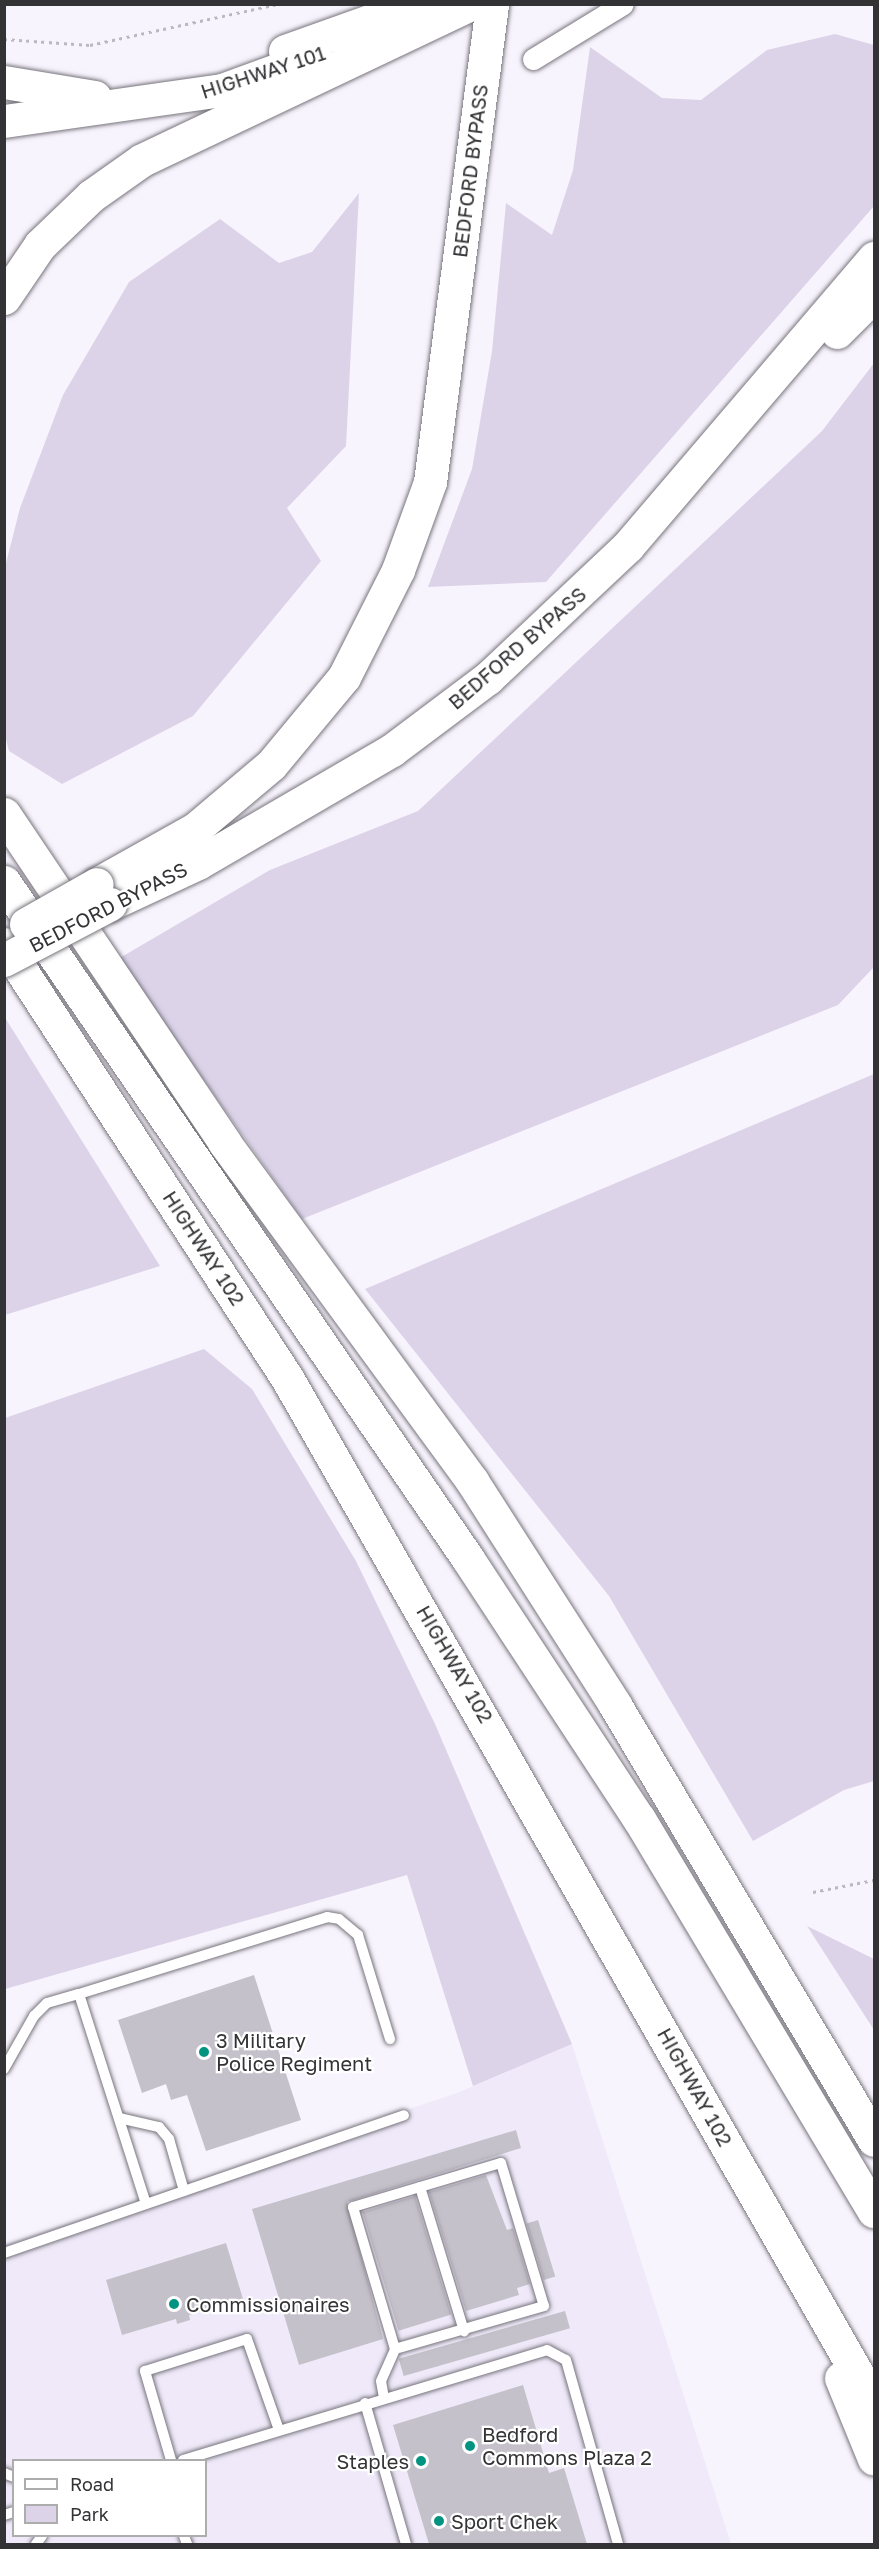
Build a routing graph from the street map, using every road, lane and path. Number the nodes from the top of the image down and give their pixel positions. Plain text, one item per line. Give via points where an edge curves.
1 (278, 4) edge
2 (417, 4) edge
3 (442, 4) edge
4 (471, 4) edge
5 (492, 4) edge
6 (623, 4) edge
7 (4, 39) edge
8 (533, 59) dead end
9 (4, 82) edge
10 (95, 97) junction
11 (4, 105) edge
12 (4, 121) edge
13 (874, 258) edge
14 (874, 295) edge
15 (4, 298) edge
16 (628, 546) junction
17 (4, 814) edge
18 (4, 882) edge
19 (104, 894) junction
20 (4, 936) edge
21 (4, 944) edge
22 (4, 960) edge
23 (192, 1156) junction
24 (696, 1839) junction
25 (874, 1880) edge
26 (813, 1892) dead end
27 (79, 1994) junction
28 (390, 2039) dead end
29 (4, 2069) edge
30 (405, 2115) dead end
31 (119, 2118) junction
32 (874, 2140) edge
33 (420, 2187) junction
34 (184, 2191) junction
35 (146, 2204) junction
36 (874, 2211) edge
37 (787, 2249) junction
38 (4, 2253) edge
39 (464, 2331) junction
40 (395, 2349) junction
41 (384, 2398) junction
42 (365, 2403) junction
43 (874, 2403) edge
44 (279, 2430) junction
45 (171, 2459) edge
46 (186, 2459) edge
47 (874, 2459) edge
48 (406, 2544) edge
49 (618, 2544) edge

1 - 7 path via 90,45
2 - 10 highway, HIGHWAY 101 via 280,53
3 - 12 highway, HIGHWAY 101 via 222,90
4 - 15 highway via 142,160 91,196 40,245
5 - 19 highway, BEDFORD BYPASS via 430,482 398,570 344,677 272,765 195,829
6 - 8 street
9 - 10 highway
10 - 11 highway, HIGHWAY 101
13 - 16 highway, BEDFORD BYPASS
14 - 16 highway
16 - 19 highway, BEDFORD BYPASS via 489,678 392,750 198,862
17 - 24 highway via 224,1142 472,1481
18 - 23 highway, HIGHWAY 102
19 - 20 highway, BEDFORD BYPASS, bridge
19 - 22 highway, BEDFORD BYPASS, bridge
21 - 37 highway, HIGHWAY 102 via 287,1378
23 - 24 highway via 224,1182 598,1716
23 - 36 highway, HIGHWAY 102 via 639,1819
24 - 32 highway
25 - 26 path
27 - 28 lane via 327,1917 339,1919 358,1935
27 - 29 lane via 47,2003
27 - 31 lane
30 - 34 lane
31 - 34 lane via 159,2127 170,2139
31 - 35 lane
33 - 39 lane
33 - 39 lane via 501,2163 543,2306
33 - 40 lane via 353,2207
34 - 35 lane
35 - 38 lane
37 - 43 highway, HIGHWAY 102
37 - 47 highway
39 - 40 lane
40 - 41 lane via 381,2381
41 - 42 lane
41 - 49 lane via 546,2350 566,2361
42 - 44 lane
42 - 48 lane
44 - 45 lane via 247,2339 146,2371
44 - 46 lane

